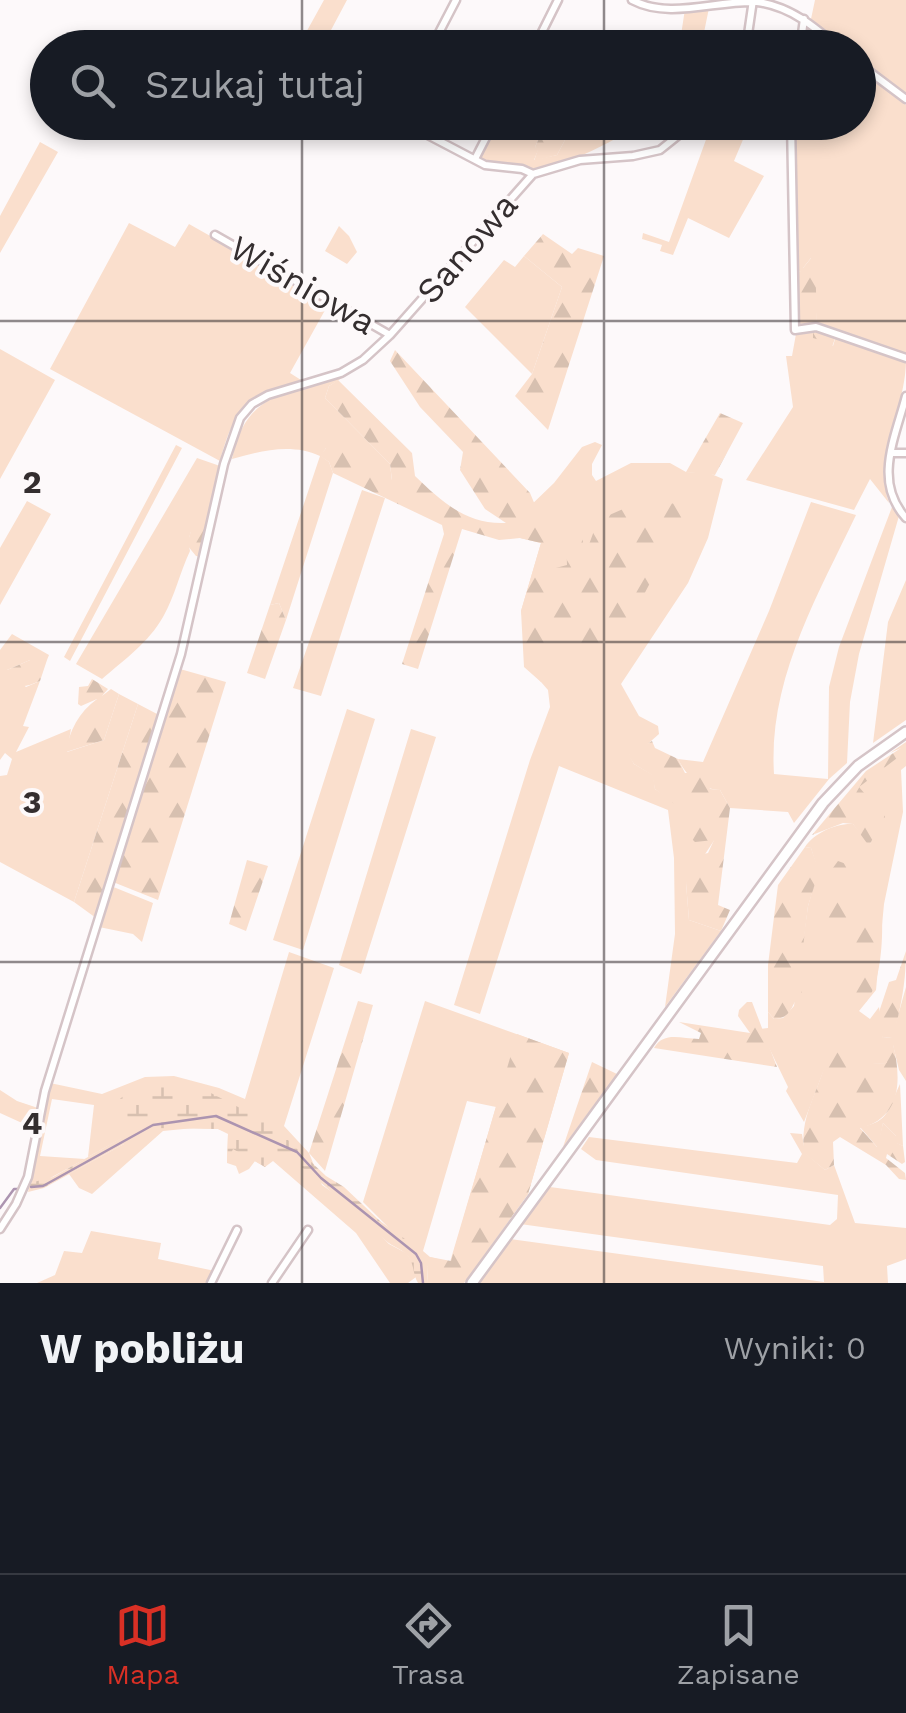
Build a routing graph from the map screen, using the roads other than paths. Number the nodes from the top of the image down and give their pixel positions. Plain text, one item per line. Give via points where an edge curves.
1 (456, 0) edge
2 (558, 0) edge
3 (632, 0) edge
4 (753, 1) edge
5 (804, 19) junction
6 (440, 30) edge
7 (543, 30) edge
8 (749, 30) edge
9 (802, 30) edge
10 (818, 30) edge
11 (876, 76) edge
12 (906, 99) edge
13 (438, 140) edge
14 (485, 140) edge
15 (672, 140) edge
16 (791, 140) edge
17 (475, 159) junction
18 (533, 174) junction
19 (216, 235) dead end
20 (390, 335) junction
21 (906, 358) edge
22 (906, 396) edge
23 (890, 452) junction
24 (906, 453) edge
25 (906, 518) edge
26 (906, 732) edge
27 (0, 1229) edge
28 (238, 1230) dead end
29 (308, 1230) dead end
30 (211, 1283) edge
31 (272, 1283) edge
32 (472, 1283) edge

1 - 6 street
2 - 7 street
3 - 4 street via 649,9
4 - 5 street
4 - 8 street
5 - 9 street
5 - 10 street
11 - 12 street
13 - 17 street
14 - 17 street
15 - 18 street, Sanowa via 648,153 598,157
16 - 21 street via 795,330 816,327
17 - 18 street
18 - 20 street, Sanowa
19 - 20 street, Wiśniowa
20 - 27 street, Sanowa via 354,367 252,404 230,437 182,652 46,1091 28,1176
22 - 23 street
23 - 24 street
23 - 25 street via 888,488
26 - 32 street via 830,795
28 - 30 street
29 - 31 street

